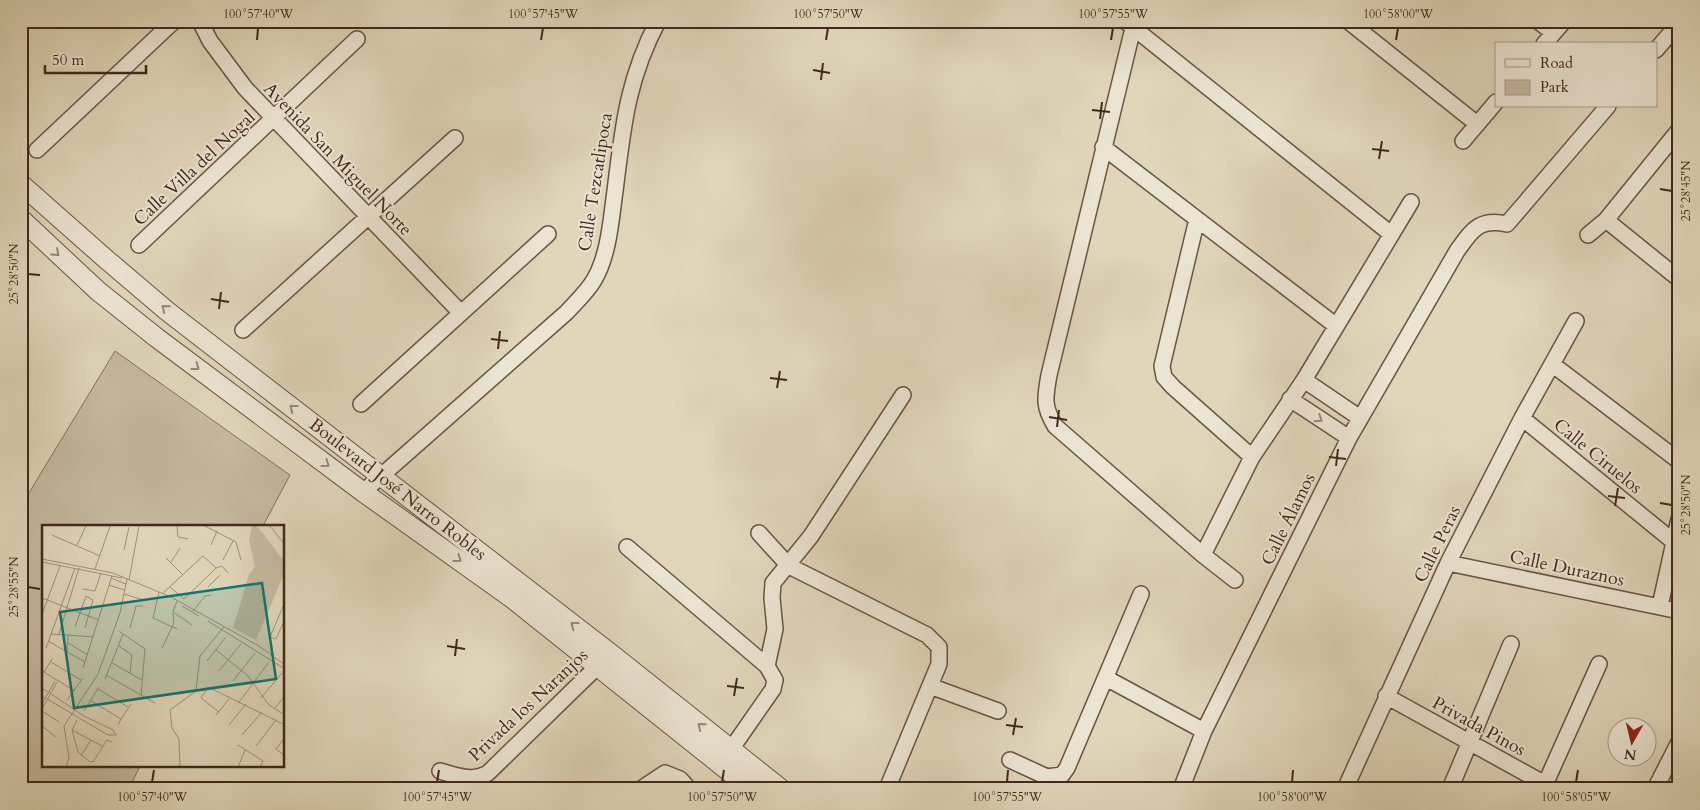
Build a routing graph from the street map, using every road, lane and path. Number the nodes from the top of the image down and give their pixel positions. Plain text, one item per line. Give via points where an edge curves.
1 (174, 21) edge
2 (200, 21) edge
3 (658, 21) edge
4 (1348, 21) edge
5 (1538, 21) edge
6 (1564, 21) edge
7 (1679, 23) edge
8 (1129, 24) edge
9 (1549, 38) edge
10 (357, 40) dead end
11 (1658, 48) edge
12 (1495, 103) edge
13 (1606, 108) edge
14 (274, 118) junction
15 (1478, 124) junction
16 (1677, 135) edge
17 (455, 138) dead end
18 (1463, 141) dead end
19 (1103, 147) junction
20 (37, 150) dead end
21 (21, 184) edge
22 (1411, 202) dead end
23 (368, 217) junction
24 (21, 220) edge
25 (1198, 220) junction
26 (1606, 220) junction
27 (548, 234) dead end
28 (1391, 234) junction
29 (1588, 235) dead end
30 (139, 245) dead end
31 (1679, 279) edge
32 (461, 313) junction
33 (1576, 321) dead end
34 (1335, 325) junction
35 (244, 330) dead end
36 (1552, 364) junction
37 (1304, 380) junction
38 (903, 395) dead end
39 (1290, 399) junction
40 (361, 404) dead end
41 (1360, 418) junction
42 (1522, 418) junction
43 (1349, 438) junction
44 (1252, 457) junction
45 (1679, 461) edge
46 (383, 477) junction
47 (363, 492) junction
48 (1679, 519) edge
49 (759, 533) dead end
50 (1674, 542) junction
51 (627, 547) dead end
52 (1203, 555) junction
53 (1448, 563) junction
54 (789, 566) junction
55 (1235, 580) dead end
56 (1140, 594) dead end
57 (1660, 606) junction
58 (1679, 611) edge
59 (1511, 644) dead end
60 (610, 653) junction
61 (1599, 664) dead end
62 (767, 666) junction
63 (598, 667) junction
64 (1106, 678) junction
65 (930, 686) junction
66 (1386, 696) junction
67 (998, 711) dead end
68 (1204, 731) junction
69 (1679, 742) edge
70 (1470, 744) junction
71 (726, 757) junction
72 (1010, 760) dead end
73 (440, 771) dead end
74 (1548, 787) edge
75 (640, 789) edge
76 (689, 789) edge
77 (751, 789) edge
78 (781, 789) edge
79 (887, 789) edge
80 (1181, 789) edge
81 (1345, 789) edge
82 (1450, 789) edge
83 (1655, 789) edge

1 - 20 street
2 - 14 street, Avenida San Miguel Norte via 224,62
3 - 46 street, Calle Tezcatlipoca via 637,64 630,88 611,216 595,279 567,312
4 - 15 street
5 - 9 street
6 - 9 street
7 - 11 street
8 - 19 street
8 - 28 street
10 - 14 street, Calle Villa del Nogal
12 - 15 street
13 - 41 street, Calle Álamos via 1507,224 1485,222 1469,234
14 - 23 street, Avenida San Miguel Norte
14 - 30 street, Calle Villa del Nogal
15 - 18 street
16 - 26 street
17 - 23 street
19 - 25 street
19 - 52 street via 1049,375 1045,396 1047,413 1055,426
46 -> 21 street, Boulevard José Narro Robles via 167,311
22 - 28 street
23 - 32 street, Avenida San Miguel Norte
23 - 35 street
24 -> 47 street, Boulevard José Narro Robles via 98,291
25 - 34 street
25 - 44 street via 1162,366 1164,377
26 - 29 street
26 - 31 street
27 - 32 street
28 - 34 street
32 - 40 street
33 - 36 street, Calle Peras
34 - 37 street
36 - 42 street, Calle Peras
36 - 45 street
37 - 39 street
37 - 41 street
38 - 54 street
39 -> 43 street
39 - 44 street
41 - 43 street, Calle Álamos
42 - 50 street, Calle Ciruelos
42 - 53 street, Calle Peras
43 - 68 street, Calle Álamos
44 - 52 street
46 - 47 street, Calle Tezcatlipoca
60 -> 46 street, Boulevard José Narro Robles
47 -> 63 street, Boulevard José Narro Robles via 513,599
48 - 50 street
49 - 54 street
50 - 57 street
51 - 62 street
52 - 55 street
53 - 57 street, Calle Duraznos
53 - 66 street, Calle Peras
54 - 62 street via 773,583 775,629
54 - 65 street via 928,634 939,646 938,664
56 - 64 street
57 - 58 street, Calle Duraznos
59 - 70 street
60 - 63 street, Privada los Naranjos
71 -> 60 street, Boulevard José Narro Robles
61 - 74 street
62 - 71 street via 775,680 773,690
63 - 71 street, Boulevard José Narro Robles
63 - 73 street, Privada los Naranjos via 488,773 465,778
64 - 68 street
64 - 72 street via 1068,768 1062,775 1047,778
65 - 67 street
65 - 79 street
66 - 70 street, Privada Pinos
66 - 81 street, Calle Peras
68 - 80 street, Calle Álamos
69 - 83 street
70 - 74 street, Privada Pinos
70 - 82 street
71 - 77 street, Boulevard José Narro Robles
71 - 78 street, Boulevard José Narro Robles
75 - 76 street via 660,775 671,774

